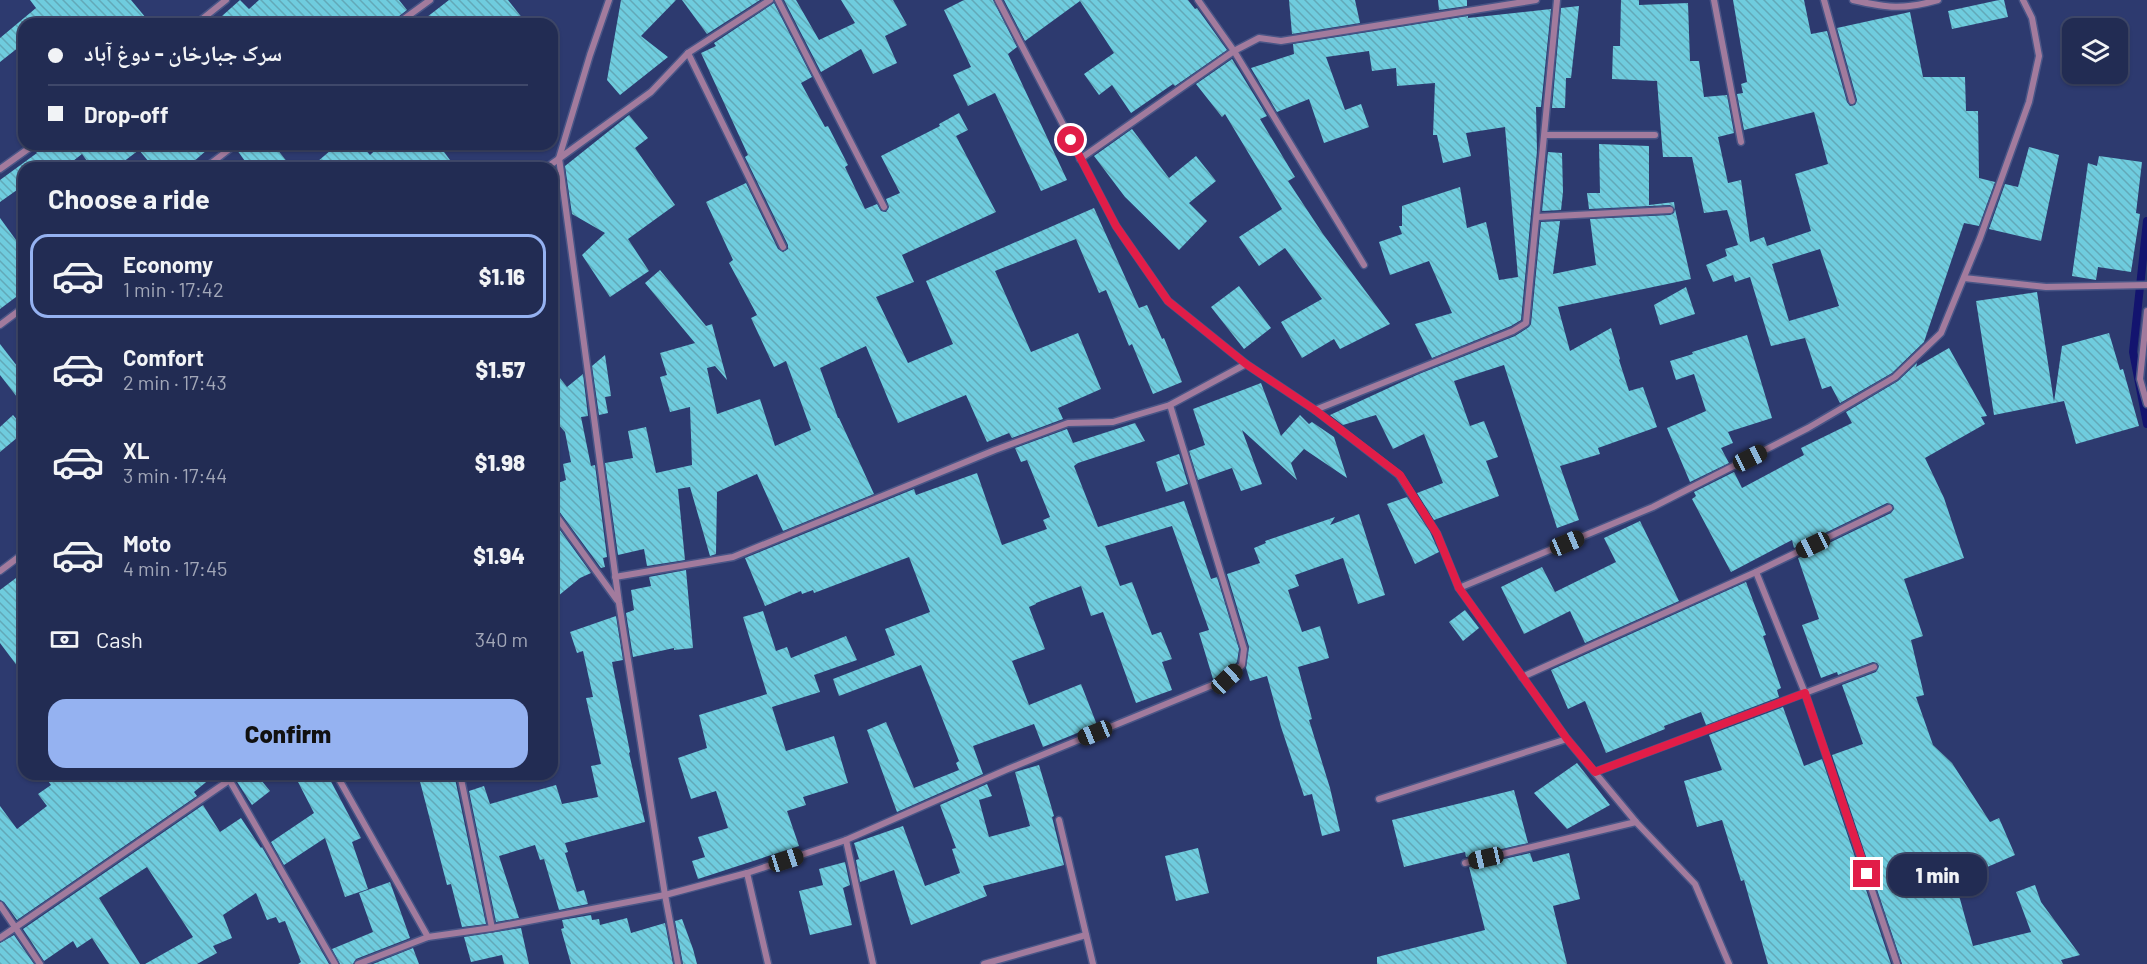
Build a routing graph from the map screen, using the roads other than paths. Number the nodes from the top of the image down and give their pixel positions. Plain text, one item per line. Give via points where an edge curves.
1 (226, 0) edge
2 (430, 0) edge
3 (609, 0) edge
4 (770, 0) edge
5 (778, 0) edge
6 (998, 0) edge
7 (1198, 0) edge
8 (1536, 0) edge
9 (1557, 0) edge
10 (1714, 0) edge
11 (1824, 0) edge
12 (1853, 0) edge
13 (1938, 0) edge
14 (2023, 0) edge
15 (204, 18) edge
16 (405, 18) edge
17 (1234, 51) junction
18 (688, 53) junction
19 (1852, 101) dead end
20 (1545, 135) junction
21 (1655, 135) dead end
22 (1741, 142) dead end
23 (26, 150) edge
24 (228, 150) edge
25 (559, 158) junction
26 (1080, 159) junction
27 (213, 162) edge
28 (554, 162) edge
29 (0, 169) edge
30 (884, 207) dead end
31 (1670, 210) dead end
32 (1538, 217) junction
33 (783, 247) dead end
34 (1364, 265) dead end
35 (1964, 278) junction
36 (2147, 285) edge
37 (2147, 311) edge
38 (18, 312) edge
39 (0, 325) edge
40 (1246, 364) junction
41 (2147, 404) edge
42 (1170, 405) junction
43 (1315, 410) junction
44 (1889, 508) dead end
45 (558, 518) edge
46 (18, 557) edge
47 (0, 570) edge
48 (1756, 572) junction
49 (615, 577) junction
50 (1459, 588) junction
51 (619, 603) junction
52 (1874, 667) dead end
53 (1522, 677) junction
54 (1805, 693) junction
55 (1567, 739) junction
56 (1595, 772) junction
57 (224, 780) edge
58 (230, 780) edge
59 (339, 780) edge
60 (461, 780) edge
61 (1379, 800) dead end
62 (1059, 820) dead end
63 (1636, 822) junction
64 (846, 840) junction
65 (1465, 863) dead end
66 (747, 873) junction
67 (665, 895) junction
68 (0, 905) edge
69 (15, 927) junction
70 (492, 928) junction
71 (1086, 935) junction
72 (428, 937) junction
73 (0, 938) edge
74 (40, 964) edge
75 (335, 964) edge
76 (358, 964) edge
77 (678, 964) edge
78 (768, 964) edge
79 (873, 964) edge
80 (984, 964) edge
81 (1093, 964) edge
82 (1729, 964) edge
83 (1897, 964) edge

1 - 15 street
2 - 16 street
3 - 25 street
4 - 18 street
5 - 30 street
6 - 26 street
7 - 17 street
8 - 17 street via 1281,41 1259,38
9 - 20 street
10 - 22 street
11 - 19 street
12 - 13 street via 1888,8
14 - 35 street via 2032,18 2039,56 2029,102
17 - 26 street
17 - 34 street
18 - 25 street via 651,92
18 - 33 street
20 - 21 street
20 - 32 street
23 - 29 street
24 - 27 street
25 - 28 street
25 - 49 street
26 - 40 street via 1116,226 1168,301
31 - 32 street
32 - 43 street via 1526,323
35 - 36 street via 2046,287
35 - 50 street via 1941,333 1895,377 1808,428 1653,507
37 - 41 street via 2140,379
38 - 39 street
40 - 42 street
40 - 43 street
42 - 49 street via 1113,422 1068,423 733,557
42 - 64 street via 1244,649 1242,665 1227,679
43 - 50 street via 1400,475 1437,534
44 - 48 street
45 - 51 street
46 - 47 street
48 - 53 street
48 - 54 street
49 - 51 street
50 - 53 street
51 - 67 street
52 - 54 street
53 - 55 street
54 - 56 street
54 - 83 street
55 - 56 street
55 - 61 street
56 - 63 street
57 - 69 street
58 - 75 street
59 - 72 street
60 - 70 street
62 - 71 street
63 - 65 street
63 - 82 street via 1695,884
64 - 66 street
64 - 79 street
66 - 67 street
66 - 78 street
67 - 70 street
67 - 77 street
68 - 69 street
69 - 73 street
69 - 74 street
70 - 72 street
71 - 80 street
71 - 81 street
72 - 76 street

